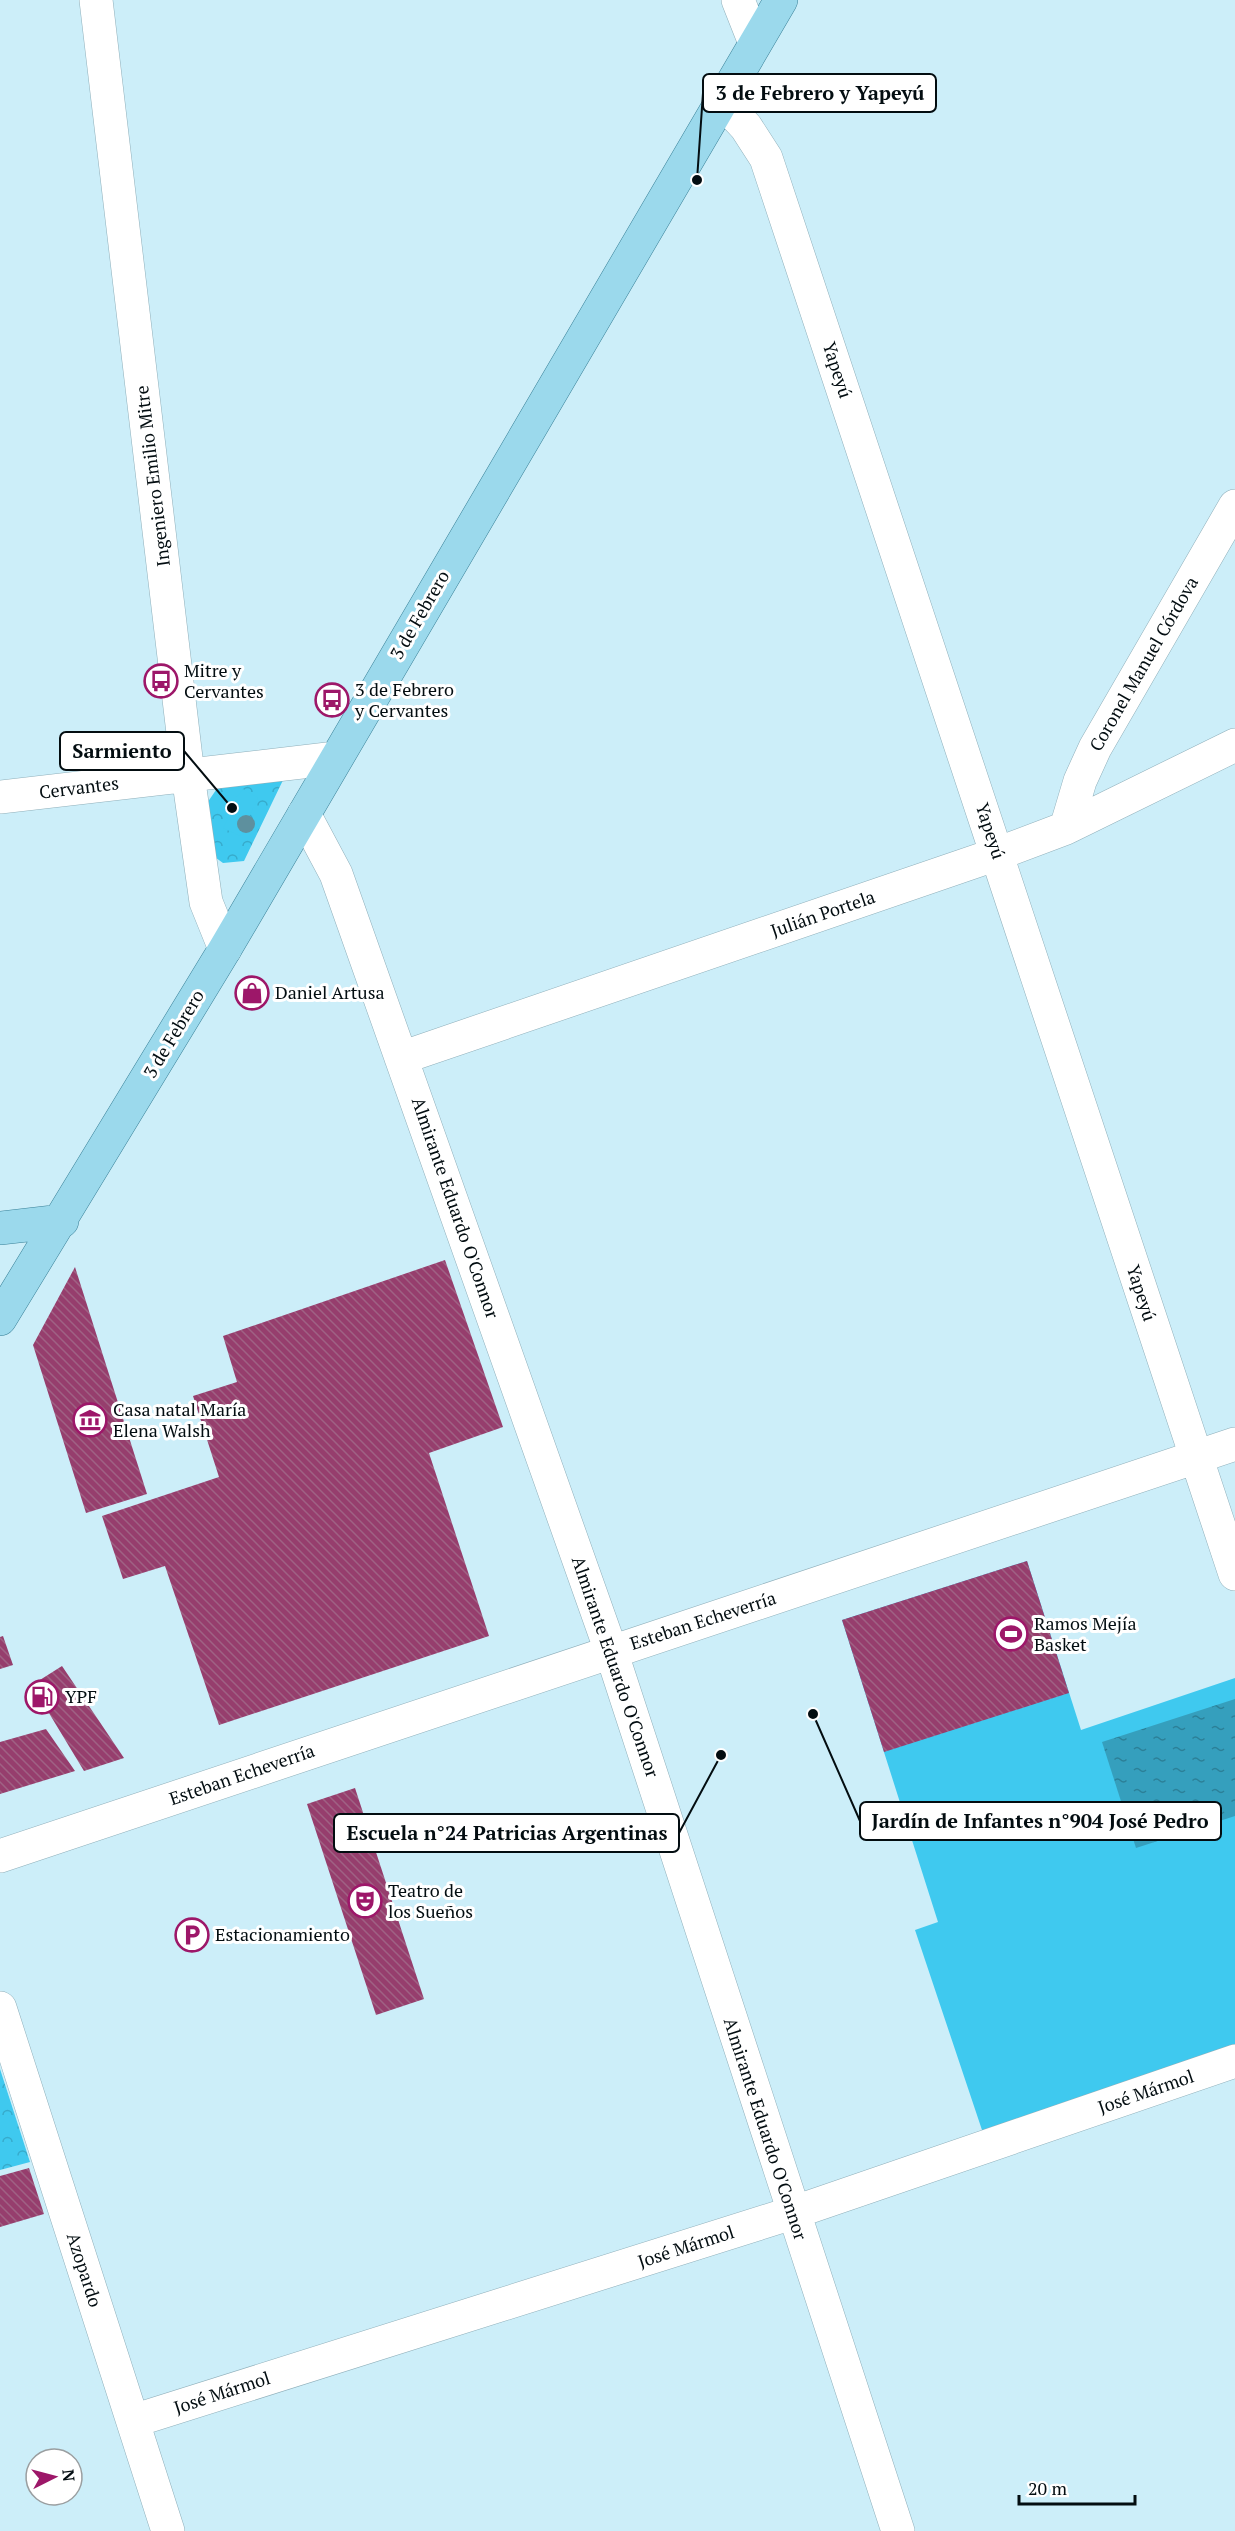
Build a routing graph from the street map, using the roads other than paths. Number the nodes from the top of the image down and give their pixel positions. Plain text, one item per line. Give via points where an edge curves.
1 (96, 0) edge
2 (738, 0) edge
3 (780, 0) edge
4 (755, 43) junction
5 (722, 100) junction
6 (1235, 506) edge
7 (1235, 745) edge
8 (336, 758) junction
9 (188, 775) junction
10 (0, 797) edge
11 (304, 814) junction
12 (1066, 828) junction
13 (998, 854) junction
14 (225, 949) junction
15 (402, 1058) junction
16 (62, 1221) junction
17 (0, 1228) edge
18 (0, 1319) edge
19 (1235, 1444) edge
20 (1195, 1458) junction
21 (1235, 1574) edge
22 (611, 1651) junction
23 (0, 1856) edge
24 (0, 2008) edge
25 (1235, 2061) edge
26 (792, 2213) junction
27 (133, 2421) junction
28 (168, 2531) edge
29 (898, 2531) edge

1 - 9 street, Ingeniero Emilio Mitre
2 - 4 street
3 - 4 main road, 3 de Febrero
4 - 5 main road, 3 de Febrero
5 - 8 main road, 3 de Febrero
5 - 13 street, Yapeyú via 766,158
6 - 12 street, Coronel Manuel Córdova via 1095,748
7 - 12 street, Julián Portela
8 - 9 street, Cervantes
8 - 11 main road, 3 de Febrero
9 - 10 street, Cervantes
9 - 14 street, Ingeniero Emilio Mitre via 206,902
11 - 14 main road, 3 de Febrero
11 - 15 street, Almirante Eduardo O'Connor via 336,874
12 - 13 street, Julián Portela
13 - 15 street, Julián Portela
13 - 20 street, Yapeyú
14 - 16 main road, 3 de Febrero
15 - 22 street, Almirante Eduardo O'Connor
16 - 17 main road
16 - 18 main road, 3 de Febrero
19 - 20 street, Esteban Echeverría
20 - 21 street, Yapeyú
20 - 22 street, Esteban Echeverría
22 - 23 street, Esteban Echeverría
22 - 26 street, Almirante Eduardo O'Connor
24 - 27 street, Azopardo
25 - 26 street, José Mármol
26 - 27 street, José Mármol
26 - 29 street, Almirante Eduardo O'Connor
27 - 28 street, Azopardo

